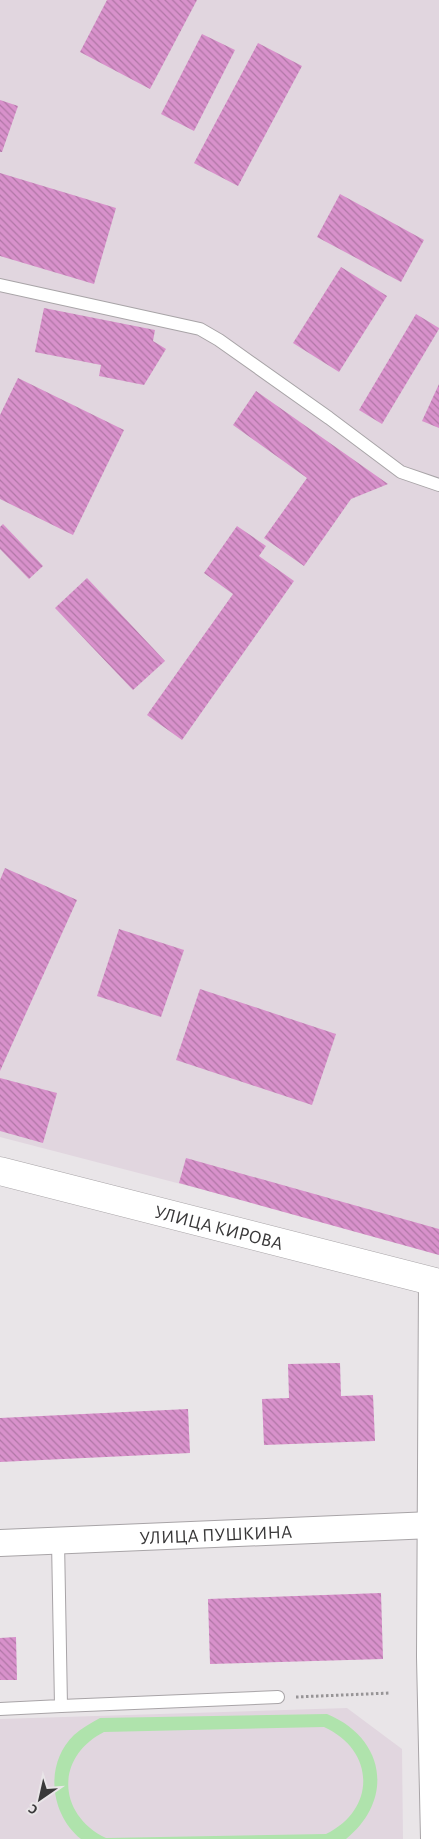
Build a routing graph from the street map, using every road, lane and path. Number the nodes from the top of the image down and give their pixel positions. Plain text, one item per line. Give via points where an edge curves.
1 (0, 285) edge
2 (439, 485) edge
3 (0, 1171) edge
4 (436, 1282) edge
5 (435, 1522) edge
6 (58, 1541) junction
7 (0, 1543) edge
8 (434, 1643) edge
9 (390, 1692) dead end
10 (278, 1697) joint
11 (61, 1706) junction
12 (0, 1709) edge
13 (434, 1839) edge

1 - 2 lane via 200,330 219,340 401,472
3 - 4 street, УЛИЦА КИРОВА
4 - 5 street
5 - 6 street, УЛИЦА ПУШКИНА
5 - 8 street
6 - 7 street, УЛИЦА ПУШКИНА
6 - 11 lane
8 - 13 street
9 - 10 path
10 - 11 lane
11 - 12 lane

